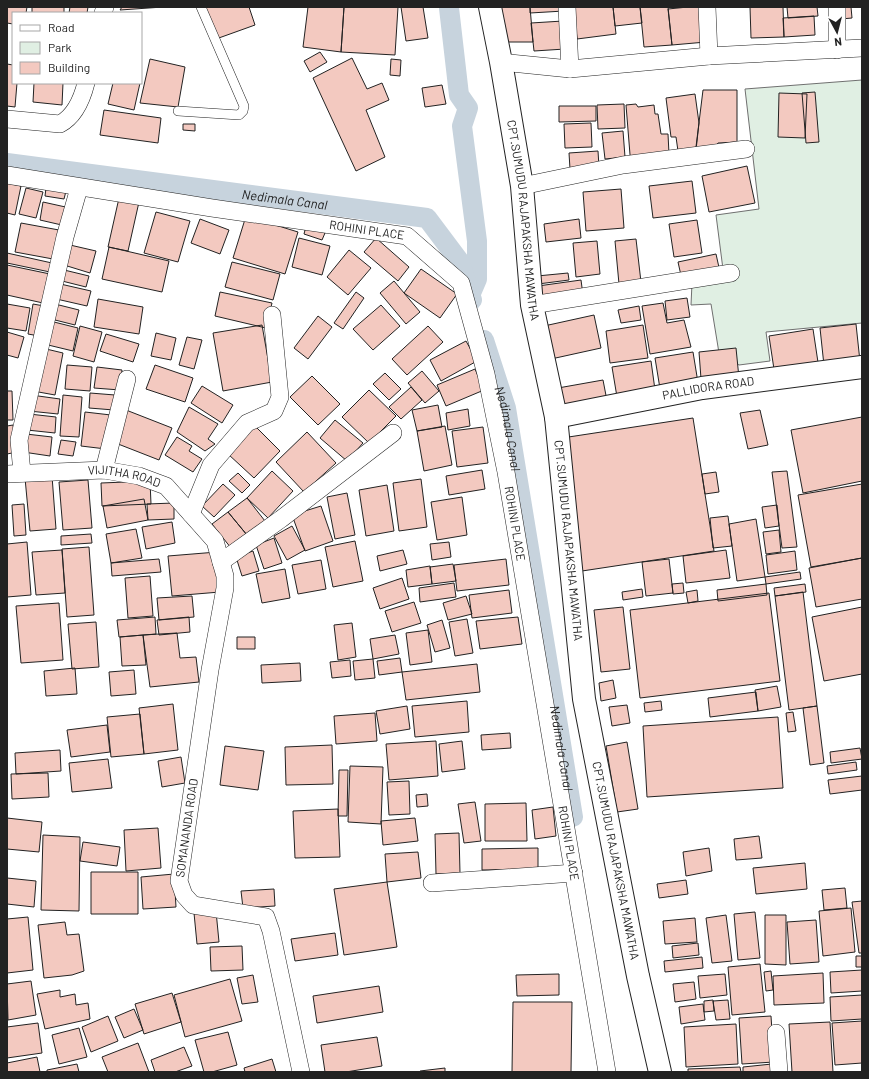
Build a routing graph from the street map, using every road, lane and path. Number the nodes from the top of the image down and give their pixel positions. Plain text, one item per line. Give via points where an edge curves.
1 (201, 7) edge
2 (490, 7) edge
3 (567, 7) edge
4 (707, 7) edge
5 (837, 7) edge
6 (862, 48) edge
7 (837, 50) junction
8 (709, 56) junction
9 (501, 62) junction
10 (570, 69) junction
11 (86, 84) edge
12 (178, 111) dead end
13 (7, 119) edge
14 (746, 149) dead end
15 (7, 175) edge
16 (522, 186) junction
17 (79, 188) junction
18 (731, 273) dead end
19 (532, 305) junction
20 (272, 314) dead end
21 (862, 367) edge
22 (126, 379) dead end
23 (556, 417) junction
24 (393, 433) dead end
25 (104, 470) junction
26 (15, 474) edge
27 (191, 514) junction
28 (221, 562) junction
29 (225, 588) joint
30 (574, 873) junction
31 (432, 883) dead end
32 (776, 1033) dead end
33 (301, 1072) edge
34 (607, 1072) edge
35 (660, 1072) edge
36 (779, 1072) edge

1 - 12 lane via 244,106 239,115
2 - 9 main road, CPT.SUMUDU RAJAPAKSHA MAWATHA
3 - 10 street
4 - 8 street
5 - 7 street
6 - 7 street
7 - 8 street
8 - 10 street
9 - 10 street
9 - 16 main road, CPT.SUMUDU RAJAPAKSHA MAWATHA
11 - 13 street via 75,111 68,120 60,124
14 - 16 street via 623,165
15 - 17 street, ROHINI PLACE
16 - 19 main road, CPT.SUMUDU RAJAPAKSHA MAWATHA
17 - 26 street via 65,237 19,440
17 - 30 street, ROHINI PLACE via 408,236 461,283 486,374 506,472
18 - 19 street
19 - 23 main road, CPT.SUMUDU RAJAPAKSHA MAWATHA
20 - 27 street via 280,397 274,410 248,423 211,465
21 - 23 main road, PALLIDORA ROAD via 702,388
22 - 25 street
23 - 35 main road, CPT.SUMUDU RAJAPAKSHA MAWATHA via 584,699 638,976
24 - 28 street
25 - 26 street, VIJITHA ROAD
25 - 27 street, VIJITHA ROAD via 139,476 166,486
27 - 28 street, VIJITHA ROAD via 215,541
28 - 29 street, VIJITHA ROAD
29 - 33 street, SOMANANDA ROAD via 210,670 179,881 184,895 193,904 266,916
30 - 31 street
30 - 34 street, ROHINI PLACE
32 - 36 street

